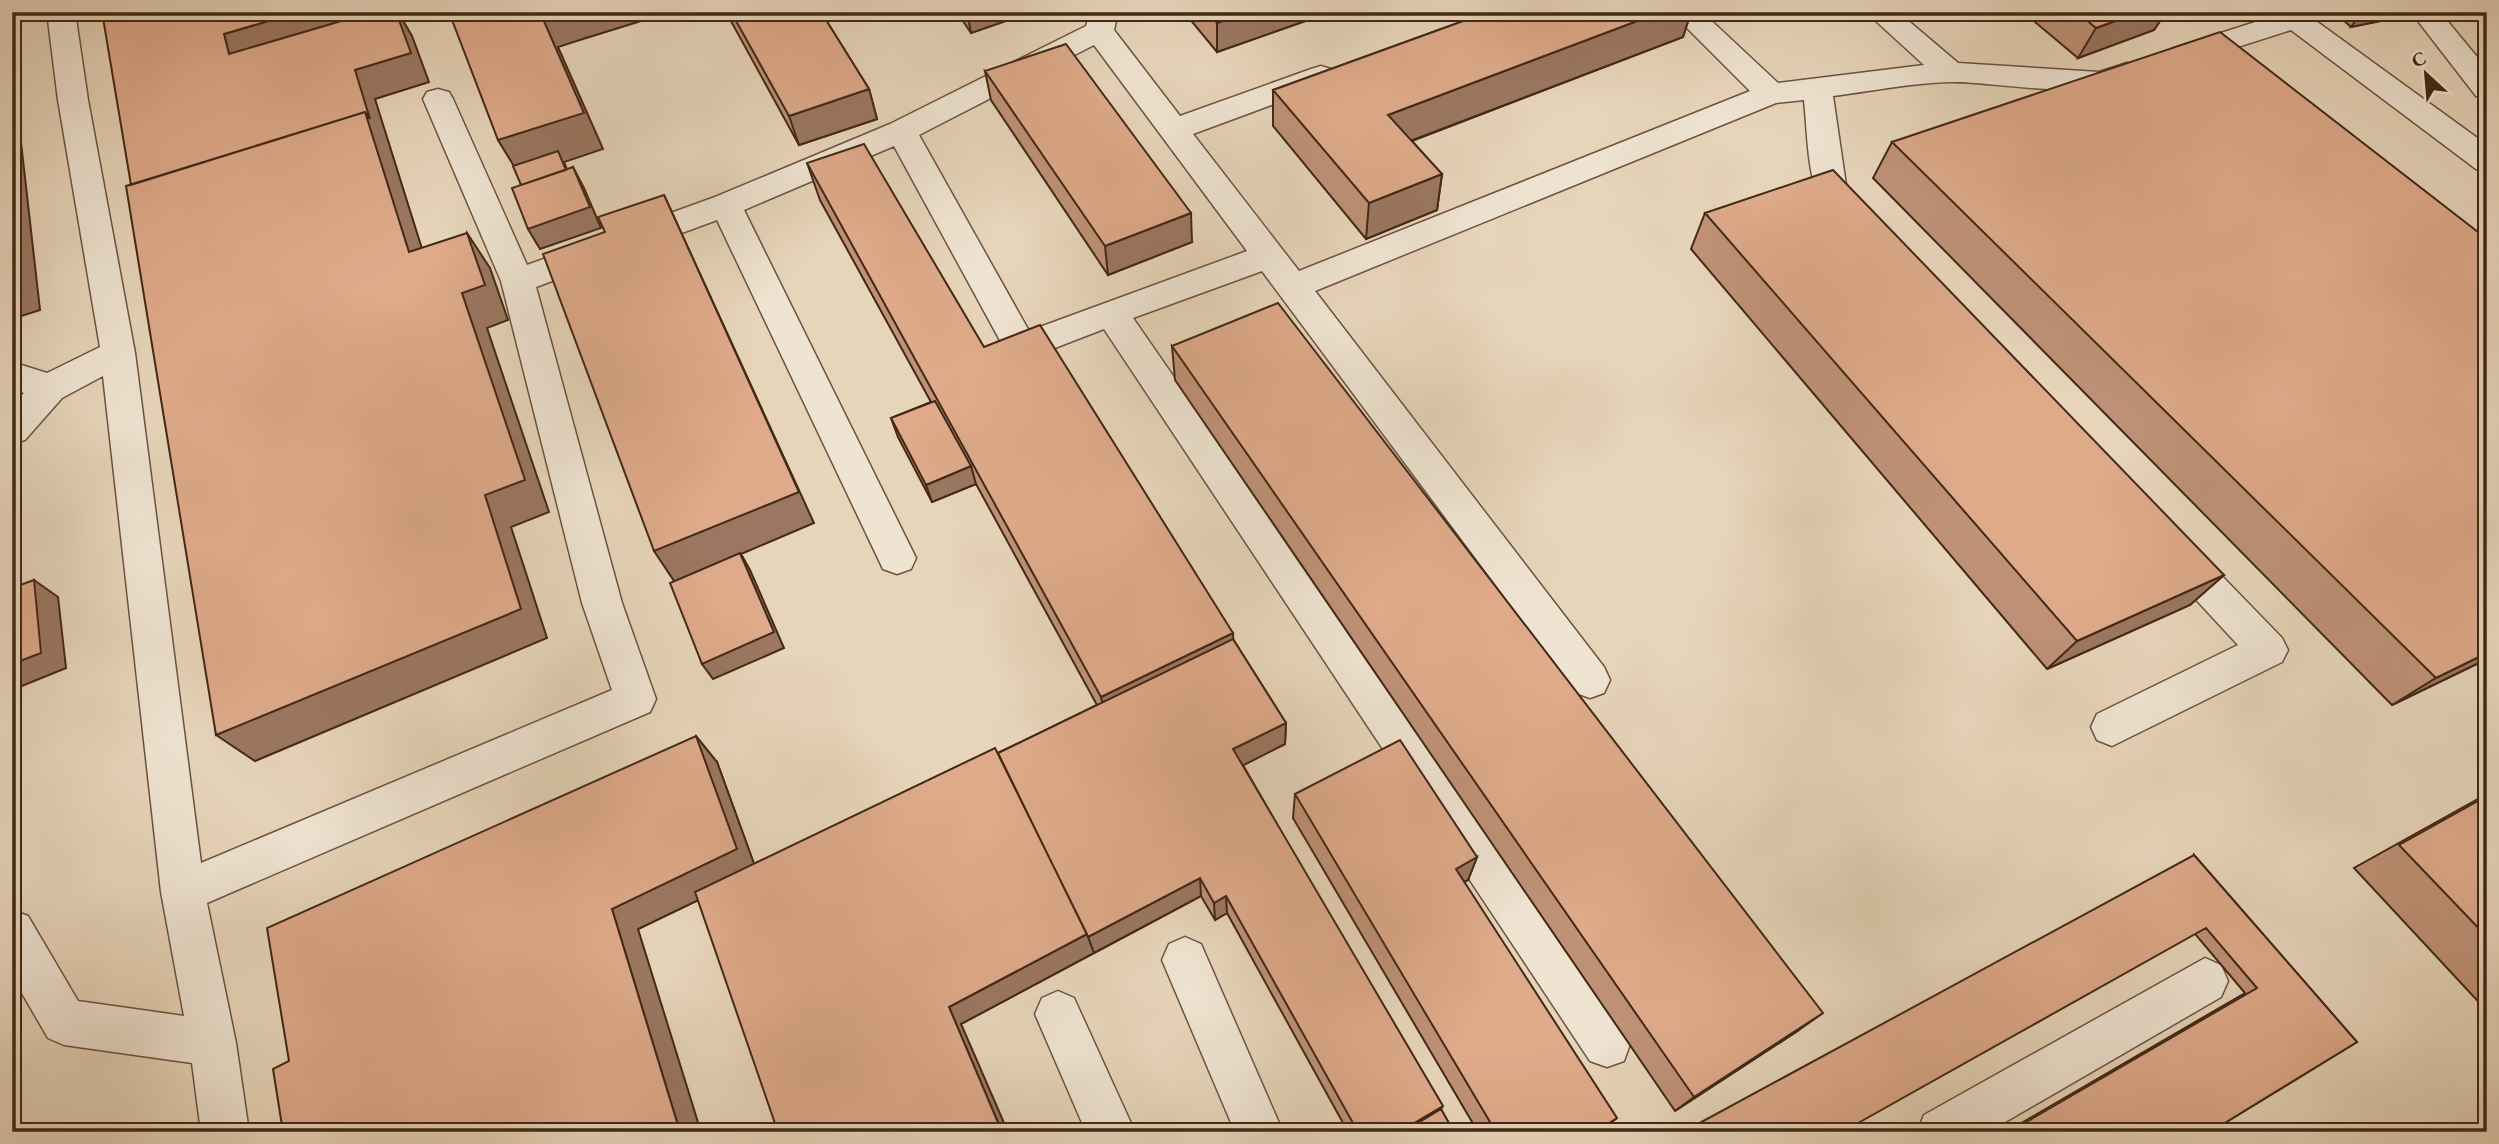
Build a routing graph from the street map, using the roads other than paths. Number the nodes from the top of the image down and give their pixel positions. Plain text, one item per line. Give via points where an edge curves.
1 (61, 12) edge
2 (1685, 12) edge
3 (1880, 12) edge
4 (2425, 12) edge
5 (2290, 16) edge
6 (1101, 22) edge
7 (1341, 68) edge
8 (1950, 72) junction
9 (1817, 88) junction
10 (2487, 89) edge
11 (1771, 94) junction
12 (438, 99) dead end
13 (1175, 129) junction
14 (901, 131) junction
15 (2487, 161) edge
16 (726, 205) junction
17 (1878, 238) edge
18 (1270, 255) junction
19 (518, 281) junction
20 (1295, 286) junction
21 (1111, 313) junction
22 (118, 353) junction
23 (31, 382) edge
24 (12, 430) edge
25 (2154, 530) edge
26 (897, 558) dead end
27 (1590, 680) dead end
28 (2112, 727) dead end
29 (183, 892) junction
30 (12, 932) edge
31 (1185, 960) dead end
32 (2205, 981) dead end
33 (1058, 1014) dead end
34 (212, 1043) junction
35 (1607, 1044) dead end
36 (225, 1132) edge
37 (1111, 1132) edge
38 (1259, 1132) edge
39 (1941, 1132) edge

1 - 22 street
2 - 11 street
3 - 8 street
4 - 10 street
5 - 8 street via 2101,82
5 - 15 street
6 - 13 street
6 - 14 street
7 - 13 street
8 - 9 street
9 - 11 street
9 - 17 street via 1831,188
11 - 20 street
12 - 19 street
13 - 18 street
14 - 16 street
14 - 21 street via 1021,348
16 - 19 street
16 - 26 street
18 - 20 street
18 - 21 street
19 - 29 street via 603,603 636,699
20 - 27 street
21 - 35 street
22 - 23 street
22 - 29 street
23 - 24 street
25 - 28 street via 2268,650
29 - 34 street
30 - 34 street via 64,1022
31 - 38 street
32 - 39 street
33 - 37 street
34 - 36 street

